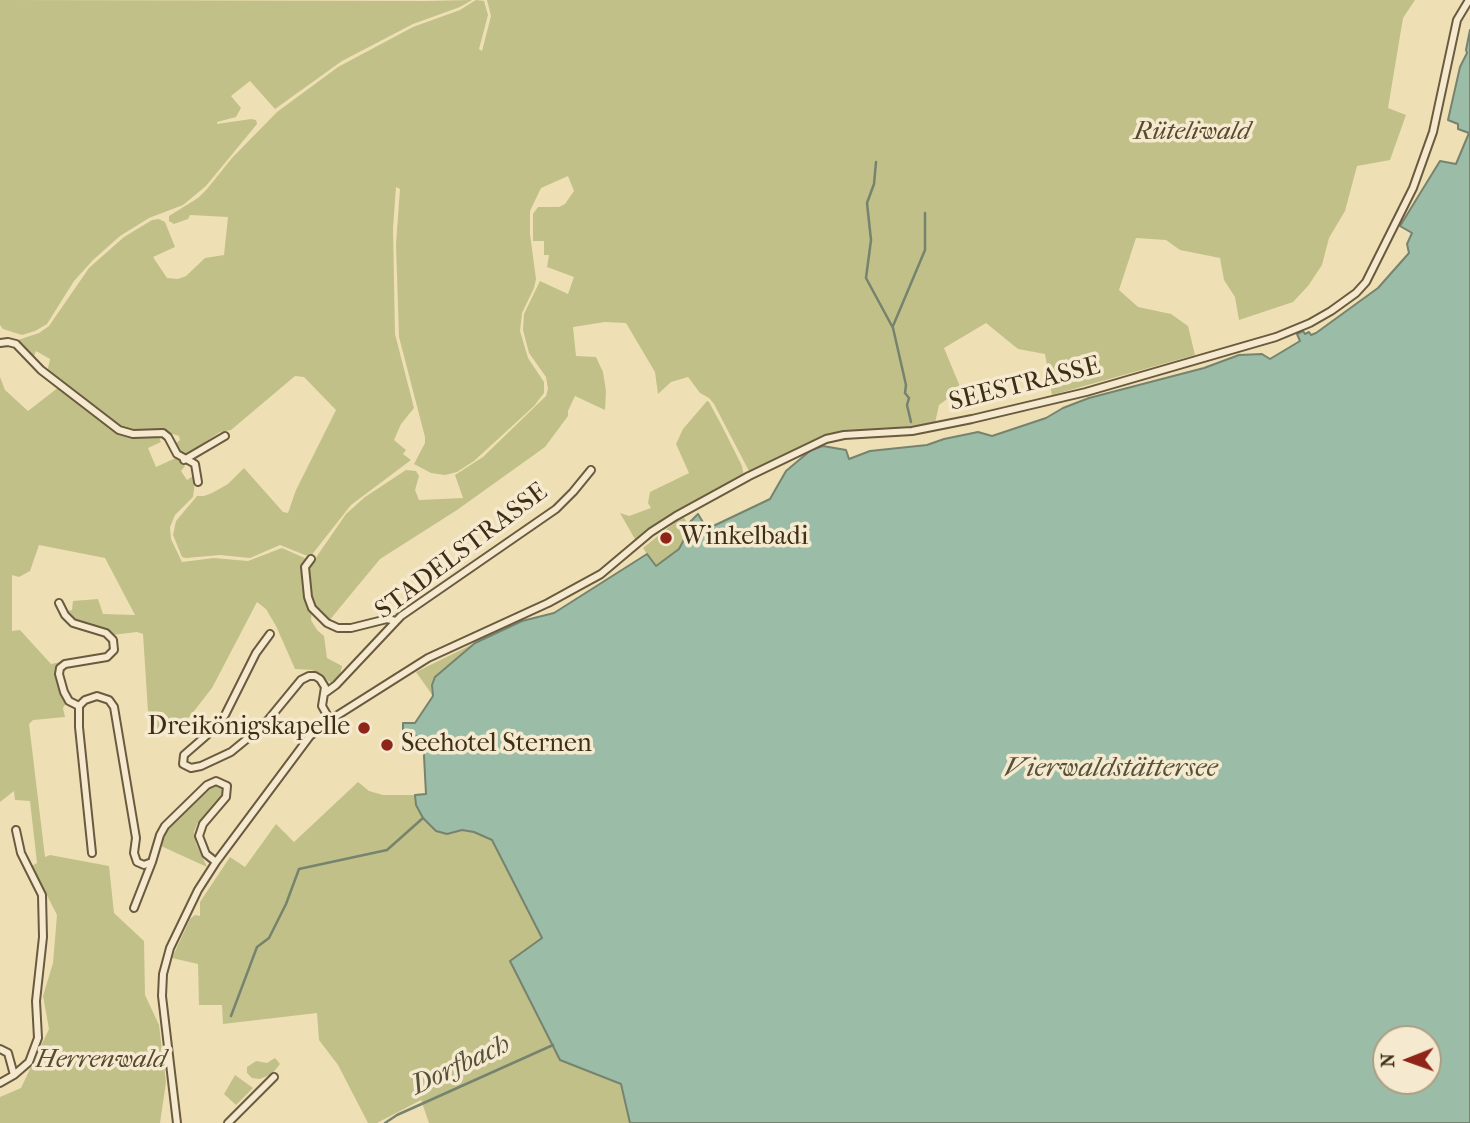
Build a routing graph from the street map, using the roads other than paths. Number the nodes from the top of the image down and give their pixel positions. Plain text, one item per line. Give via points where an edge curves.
1 (1469, 0) edge
2 (0, 344) edge
3 (225, 436) dead end
4 (184, 460) junction
5 (591, 470) dead end
6 (198, 482) dead end
7 (310, 559) dead end
8 (59, 603) dead end
9 (396, 621) junction
10 (270, 634) dead end
11 (325, 692) junction
12 (79, 706) junction
13 (330, 720) junction
14 (16, 830) dead end
15 (92, 853) dead end
16 (152, 862) junction
17 (216, 862) junction
18 (134, 908) dead end
19 (0, 1049) edge
20 (15, 1075) junction
21 (274, 1077) dead end
22 (0, 1083) edge
23 (177, 1123) edge
24 (228, 1123) edge

1 - 13 street, SEESTRASSE via 1457,20 1433,132 1413,188 1366,282 1331,311 1276,337 1086,392 912,431 827,439 676,516 591,580 428,658
2 - 4 street via 16,344 41,370 119,430 163,433
3 - 4 street
4 - 6 street via 195,464
5 - 9 street, STADELSTRASSE via 556,509
7 - 9 street via 304,567 308,597 327,623 351,628
8 - 12 street via 73,624 106,633 113,640 114,650 107,657 60,668 69,702
9 - 11 street, STADELSTRASSE
10 - 11 street via 225,715 184,755 183,764 201,766 231,752 264,725 301,680 315,676
11 - 13 street via 322,706
12 - 15 street
12 - 16 street via 97,696 114,707 136,838 135,858 140,864
13 - 17 street via 310,736
14 - 20 street via 21,853 41,895 43,937 36,990 38,1038 29,1062
16 - 17 street via 164,826 206,785 216,781 227,786 226,797 203,824 199,836
16 - 18 street
17 - 23 street via 176,934 163,974
19 - 20 street via 8,1053
20 - 22 street
21 - 24 street

